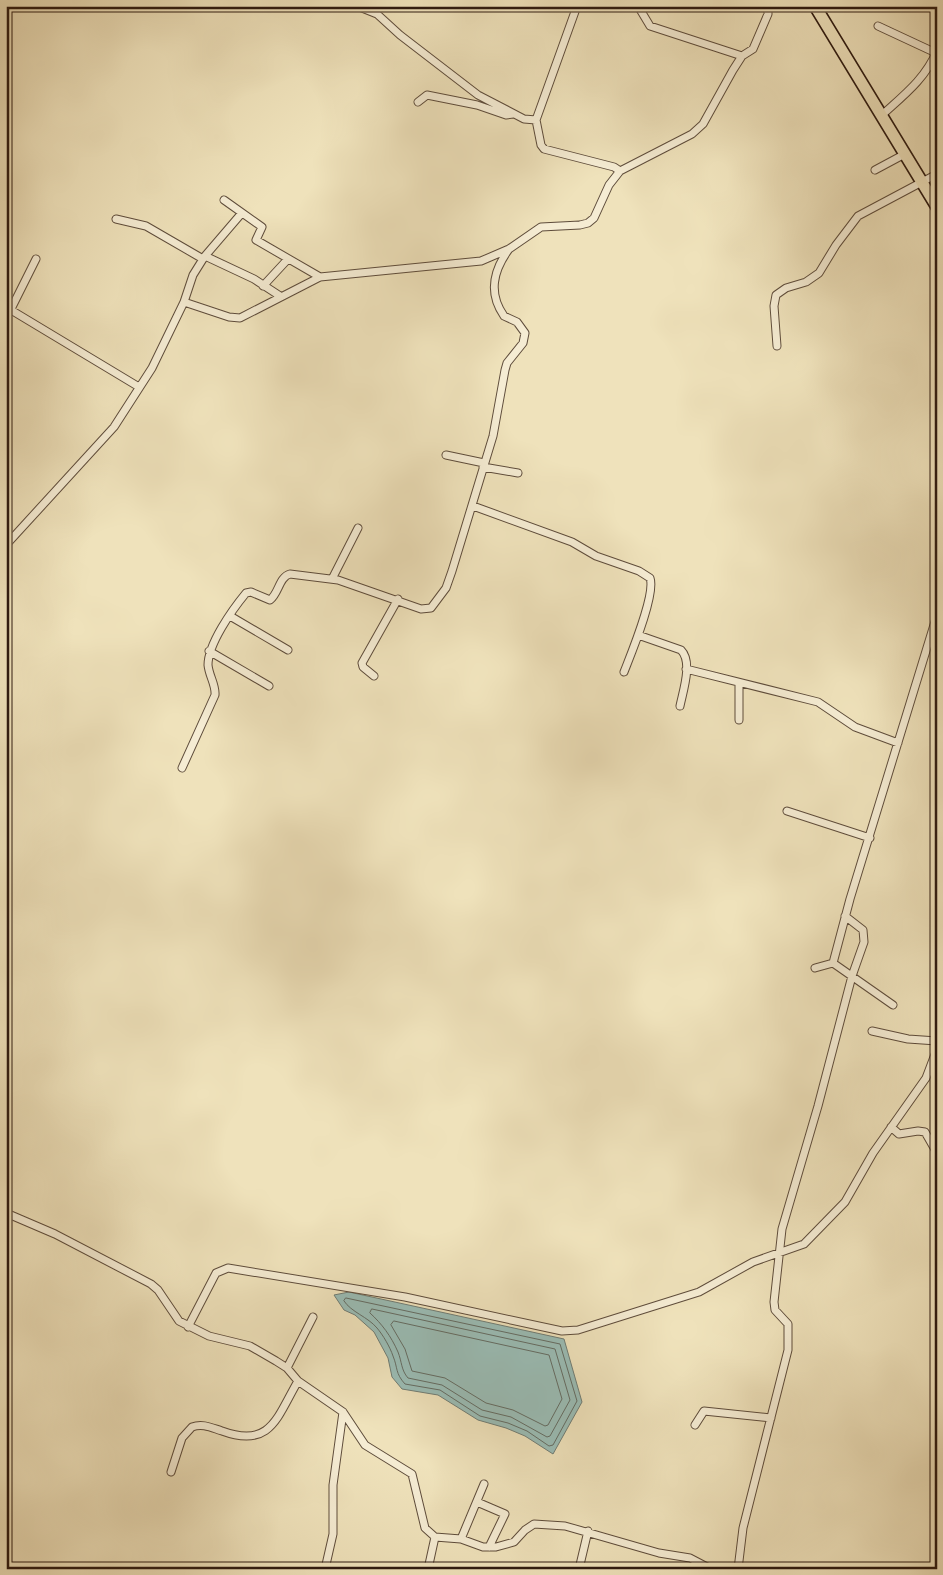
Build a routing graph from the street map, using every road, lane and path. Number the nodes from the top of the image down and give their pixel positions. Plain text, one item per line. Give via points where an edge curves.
1 (356, 6) edge
2 (577, 6) edge
3 (638, 6) edge
4 (768, 6) edge
5 (816, 7) edge
6 (878, 26) dead end
7 (936, 52) edge
8 (742, 56) junction
9 (418, 102) dead end
10 (513, 114) junction
11 (882, 115) junction
12 (536, 120) junction
13 (903, 155) junction
14 (875, 170) dead end
15 (620, 171) junction
16 (937, 174) edge
17 (921, 183) junction
18 (224, 200) dead end
19 (937, 207) edge
20 (242, 214) junction
21 (116, 219) dead end
22 (509, 250) junction
23 (204, 258) junction
24 (36, 259) dead end
25 (288, 259) junction
26 (320, 277) junction
27 (263, 286) junction
28 (280, 296) junction
29 (184, 302) junction
30 (9, 308) edge
31 (777, 346) dead end
32 (139, 387) junction
33 (446, 455) dead end
34 (484, 465) junction
35 (518, 473) dead end
36 (473, 506) junction
37 (358, 528) dead end
38 (6, 544) edge
39 (332, 579) junction
40 (398, 599) junction
41 (937, 615) edge
42 (230, 616) junction
43 (638, 635) junction
44 (288, 650) dead end
45 (209, 651) junction
46 (686, 669) junction
47 (624, 672) dead end
48 (374, 676) dead end
49 (739, 683) junction
50 (269, 686) dead end
51 (680, 706) dead end
52 (740, 720) dead end
53 (898, 743) junction
54 (182, 768) dead end
55 (787, 812) dead end
56 (870, 838) junction
57 (845, 916) junction
58 (833, 962) junction
59 (815, 968) dead end
60 (852, 976) junction
61 (894, 1006) dead end
62 (872, 1031) dead end
63 (937, 1041) edge
64 (937, 1049) edge
65 (891, 1127) junction
66 (937, 1153) edge
67 (6, 1213) edge
68 (778, 1253) junction
69 (313, 1318) dead end
70 (188, 1327) junction
71 (287, 1368) junction
72 (298, 1382) junction
73 (343, 1412) junction
74 (771, 1418) junction
75 (694, 1425) dead end
76 (171, 1472) dead end
77 (484, 1484) dead end
78 (477, 1502) junction
79 (588, 1531) junction
80 (435, 1536) junction
81 (461, 1539) junction
82 (489, 1547) junction
83 (325, 1569) edge
84 (428, 1569) edge
85 (579, 1569) edge
86 (711, 1569) edge
87 (738, 1569) edge

1 - 10 street via 377,14 459,82
2 - 12 street
3 - 8 street via 650,26
4 - 8 street via 768,14 753,49
5 - 11 main road
6 - 7 street
7 - 11 street via 916,84
8 - 15 street via 698,131
9 - 10 street via 427,95
10 - 12 street
11 - 13 main road
12 - 15 street via 544,149
13 - 14 street
13 - 17 main road
15 - 22 street via 609,185 594,218 580,225 541,227
16 - 17 street
17 - 19 main road
17 - 31 street via 858,216 821,271 776,295
18 - 20 street
20 - 23 street
20 - 25 street via 262,227 256,240
21 - 23 street via 146,226
22 - 26 street via 481,261
22 - 34 street via 495,273 494,294 504,316 517,322 525,334 523,343 507,363
23 - 27 street
23 - 29 street via 192,275
24 - 30 street
25 - 26 street
25 - 27 street
26 - 28 street
27 - 28 street
28 - 29 street via 235,318
29 - 32 street via 152,368
30 - 32 street
32 - 38 street via 114,427
33 - 34 street
34 - 35 street
34 - 36 street
36 - 40 street via 446,588 436,604 421,609
36 - 43 street via 572,542 596,556 648,576 651,587
37 - 39 street
39 - 40 street
39 - 42 street via 287,574 272,598 246,593
40 - 48 street via 362,664
41 - 53 street
42 - 44 street
42 - 45 street
43 - 46 street via 681,650 685,655
43 - 47 street
45 - 50 street
45 - 54 street via 208,671 215,695
46 - 49 street
46 - 51 street
49 - 52 street
49 - 53 street via 818,702 848,724
53 - 56 street
55 - 56 street
56 - 57 street
57 - 58 street
57 - 60 street via 862,928 864,934
58 - 59 street
58 - 60 street
60 - 61 street
60 - 68 street via 784,1220
62 - 63 street
64 - 65 street via 926,1078
65 - 66 street via 899,1134 924,1132
65 - 68 street via 841,1208 804,1244
67 - 70 street via 152,1284 179,1321
68 - 70 street via 738,1269 699,1292 570,1331 552,1330 406,1297 228,1268 216,1273
68 - 74 street via 774,1306 790,1332
69 - 71 street
70 - 71 street via 250,1346
71 - 72 street
72 - 73 street
72 - 76 street via 272,1424 256,1436 239,1438 204,1425 192,1427 182,1438
73 - 80 street via 365,1444 412,1474 425,1528
73 - 83 street via 333,1485 333,1534
74 - 75 street via 704,1411
74 - 87 street via 743,1528
77 - 78 street
78 - 81 street
78 - 82 street via 505,1514
79 - 82 street via 534,1524 514,1542
79 - 85 street
79 - 86 street via 659,1553 690,1558
80 - 81 street
80 - 84 street
81 - 82 street

